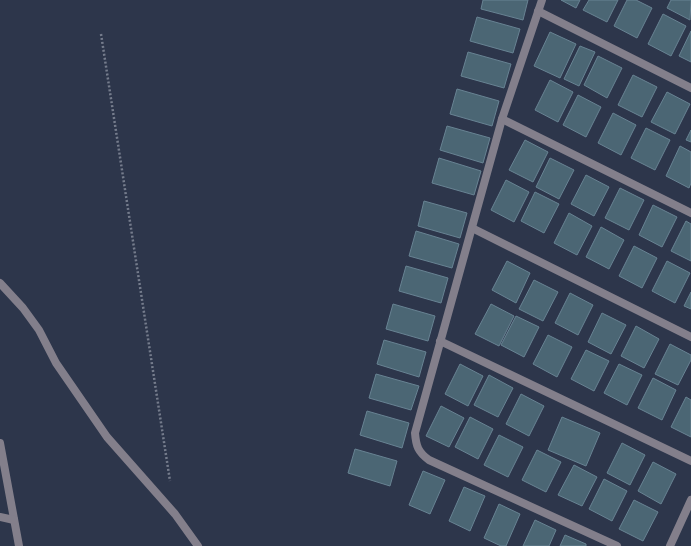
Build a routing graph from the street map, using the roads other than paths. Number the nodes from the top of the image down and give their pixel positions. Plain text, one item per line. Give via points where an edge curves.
1 (542, 0) edge
2 (538, 11) junction
3 (691, 88) edge
4 (502, 119) junction
5 (691, 213) edge
6 (472, 228) junction
7 (0, 283) edge
8 (691, 337) edge
9 (440, 341) junction
10 (0, 443) edge
11 (691, 461) edge
12 (691, 500) edge
13 (0, 517) edge
14 (14, 520) junction
15 (19, 546) edge
16 (198, 546) edge
17 (616, 546) edge
18 (670, 546) edge

1 - 2 street
2 - 3 street
2 - 4 street
4 - 5 street
4 - 6 street
6 - 8 street
6 - 9 street
7 - 16 street via 39,330 56,363 107,437 175,514
9 - 11 street
9 - 17 street via 415,433 419,453 428,460
10 - 14 street
12 - 18 street
13 - 14 street
14 - 15 street

